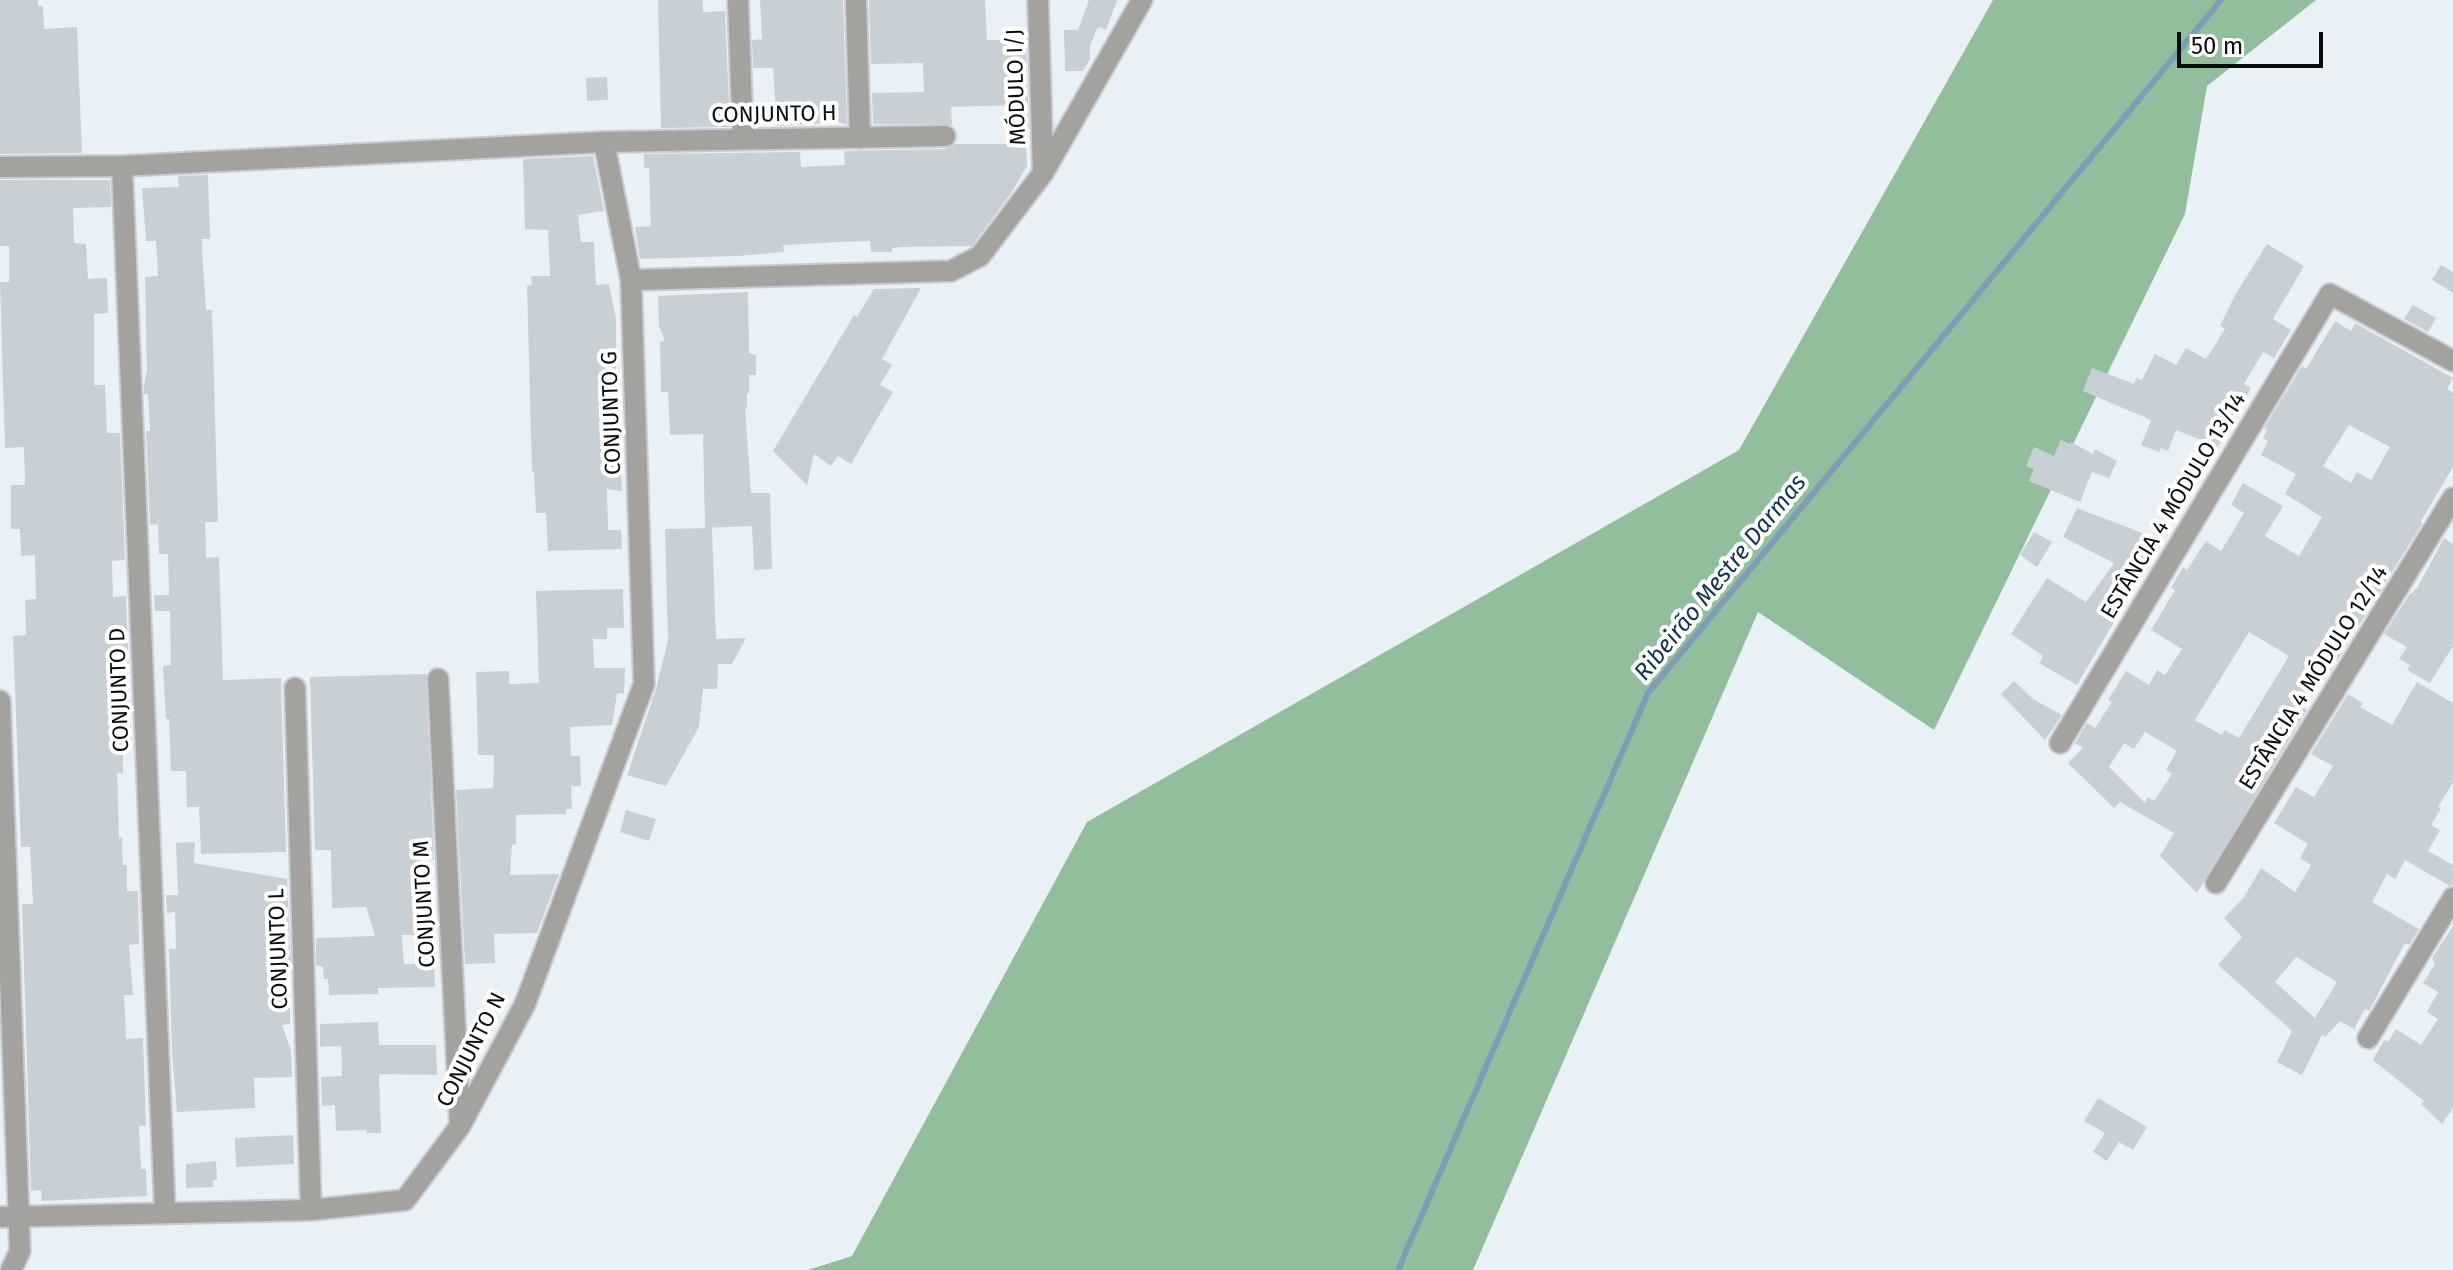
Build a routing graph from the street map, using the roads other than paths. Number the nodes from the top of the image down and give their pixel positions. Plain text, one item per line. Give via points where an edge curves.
1 (738, 0) edge
2 (856, 0) edge
3 (1038, 0) edge
4 (1142, 0) edge
5 (945, 136) dead end
6 (860, 138) junction
7 (743, 139) junction
8 (604, 142) junction
9 (122, 166) junction
10 (0, 167) edge
11 (1043, 173) junction
12 (631, 280) junction
13 (2453, 361) edge
14 (2453, 498) edge
15 (438, 679) dead end
16 (644, 684) joint
17 (295, 688) dead end
18 (0, 701) edge
19 (2060, 743) dead end
20 (2216, 883) dead end
21 (2453, 898) edge
22 (2368, 1038) dead end
23 (460, 1126) junction
24 (311, 1210) junction
25 (165, 1213) junction
26 (9, 1217) edge
27 (11, 1270) edge

1 - 7 street
2 - 6 street
3 - 11 street, MÓDULO I/J
4 - 11 street
5 - 6 street, CONJUNTO H
6 - 7 street, CONJUNTO H
7 - 8 street, CONJUNTO H
8 - 9 street, CONJUNTO H
8 - 12 street, CONJUNTO G
9 - 10 street, CONJUNTO H
9 - 25 street, CONJUNTO D
11 - 12 street via 980,256 951,271
12 - 16 street, CONJUNTO G
13 - 19 street, ESTÂNCIA 4 MÓDULO 13/14 via 2330,294
14 - 20 street, ESTÂNCIA 4 MÓDULO 12/14
15 - 23 street, CONJUNTO M
16 - 23 street, CONJUNTO N via 525,1004
17 - 24 street, CONJUNTO L
18 - 26 street
21 - 22 street
23 - 24 street, CONJUNTO N via 405,1200
24 - 25 street, CONJUNTO N
25 - 26 street, CONJUNTO N
26 - 27 street via 20,1251

